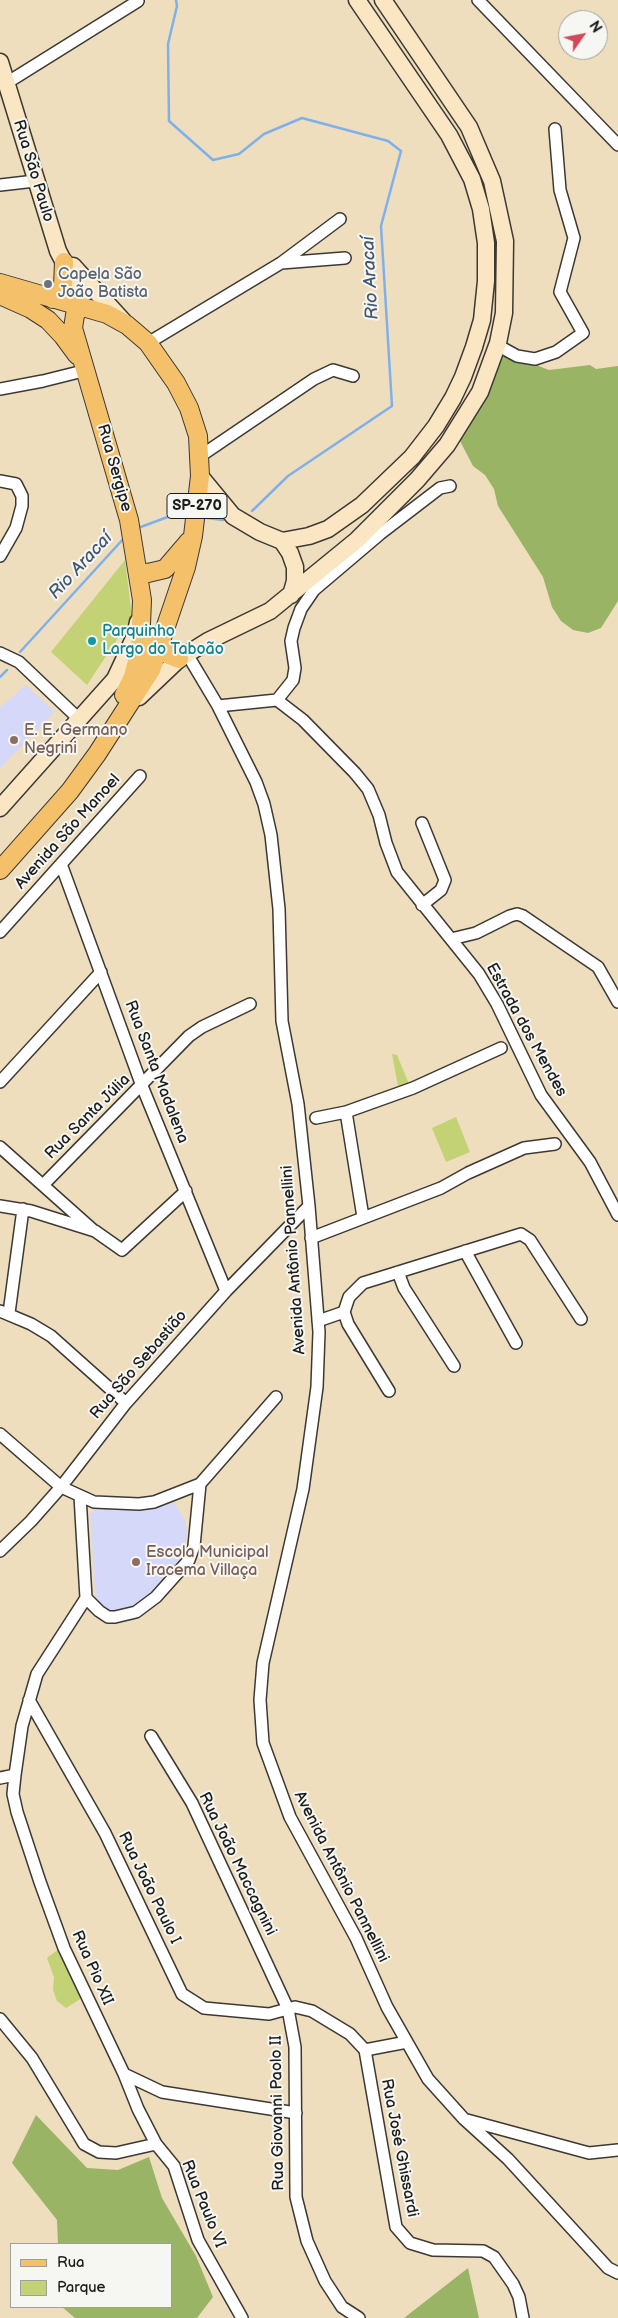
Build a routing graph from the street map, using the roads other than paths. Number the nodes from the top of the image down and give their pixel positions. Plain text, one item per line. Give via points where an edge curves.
1 (358, 0) edge
2 (383, 0) edge
3 (478, 0) edge
4 (138, 1) edge
5 (0, 62) edge
6 (5, 84) junction
7 (555, 129) dead end
8 (618, 145) edge
9 (35, 181) junction
10 (0, 185) edge
11 (340, 219) dead end
12 (309, 240) junction
13 (61, 257) junction
14 (345, 258) dead end
15 (315, 260) junction
16 (281, 263) junction
17 (0, 283) edge
18 (0, 295) edge
19 (53, 299) junction
20 (81, 306) junction
21 (127, 325) junction
22 (148, 343) junction
23 (497, 345) junction
24 (87, 370) junction
25 (353, 376) dead end
26 (0, 389) edge
27 (199, 457) junction
28 (200, 476) junction
29 (0, 481) edge
30 (450, 486) dead end
31 (193, 536) junction
32 (282, 541) junction
33 (0, 556) edge
34 (137, 565) junction
35 (291, 595) junction
36 (142, 612) junction
37 (160, 649) junction
38 (0, 653) edge
39 (183, 656) junction
40 (277, 700) junction
41 (218, 706) junction
42 (128, 707) junction
43 (80, 720) junction
44 (106, 740) junction
45 (140, 776) dead end
46 (0, 808) edge
47 (422, 823) dead end
48 (28, 841) junction
49 (61, 864) junction
50 (0, 870) edge
51 (0, 883) edge
52 (422, 905) junction
53 (0, 932) edge
54 (476, 933) junction
55 (451, 939) junction
56 (462, 952) junction
57 (101, 972) junction
58 (618, 1002) edge
59 (250, 1004) dead end
60 (501, 1048) dead end
61 (0, 1082) edge
62 (142, 1086) junction
63 (346, 1112) junction
64 (316, 1118) dead end
65 (555, 1144) dead end
66 (0, 1147) edge
67 (44, 1184) junction
68 (186, 1190) junction
69 (0, 1206) edge
70 (309, 1206) junction
71 (23, 1210) junction
72 (618, 1215) edge
73 (363, 1216) junction
74 (95, 1232) junction
75 (311, 1238) junction
76 (465, 1251) junction
77 (398, 1272) junction
78 (226, 1291) junction
79 (4, 1312) edge
80 (344, 1312) junction
81 (581, 1318) dead end
82 (318, 1322) junction
83 (516, 1343) dead end
84 (454, 1366) dead end
85 (388, 1391) dead end
86 (276, 1397) dead end
87 (126, 1403) junction
88 (0, 1434) edge
89 (200, 1484) junction
90 (60, 1487) junction
91 (80, 1496) junction
92 (0, 1551) edge
93 (86, 1598) junction
94 (29, 1700) junction
95 (151, 1736) dead end
96 (15, 1775) junction
97 (0, 1778) edge
98 (288, 2009) junction
99 (0, 2020) edge
100 (407, 2042) junction
101 (365, 2050) junction
102 (124, 2074) junction
103 (296, 2113) junction
104 (464, 2119) junction
105 (156, 2144) junction
106 (618, 2150) edge
107 (618, 2273) edge
108 (242, 2318) edge
109 (359, 2318) edge
110 (523, 2318) edge

1 - 32 main road via 450,136 472,179 486,243 482,320 453,398 412,457 362,504 328,529
2 - 23 main road via 469,127 492,181 505,241 504,313
3 - 8 street
4 - 6 street
5 - 6 main road, Rua São Paulo
6 - 9 main road, Rua São Paulo
7 - 23 street via 560,190 574,238 560,292 582,333 556,352 535,359 517,356
9 - 10 street
9 - 13 main road, Rua São Paulo
11 - 12 street
12 - 15 street
12 - 16 street
13 - 19 main road via 63,286
13 - 20 main road, Rua São Paulo via 80,293
13 - 21 main road
14 - 15 street
15 - 16 street
16 - 22 street
17 - 19 main road, SP-270
18 - 24 main road via 48,320
19 - 20 main road, SP-270
20 - 21 main road, SP-270 via 107,314
20 - 24 main road, Rua Sergipe via 75,315 73,328
21 - 22 main road, SP-270
22 - 27 main road, SP-270 via 189,408 198,436
23 - 35 main road via 480,392 448,445 356,540
24 - 26 street
24 - 34 main road, Rua Sergipe via 129,520
25 - 27 street via 333,370 321,376
27 - 28 main road, SP-270
28 - 31 main road, SP-270
28 - 32 main road via 233,516
29 - 33 street via 16,484 22,496 22,506 16,528
30 - 40 street via 440,488 314,590 301,609 291,641 295,668 293,680
31 - 34 main road via 165,569
31 - 37 main road, SP-270
32 - 35 main road via 295,567
34 - 36 main road, Rua Sergipe
35 - 39 main road via 270,611
36 - 37 main road via 145,632 151,643
36 - 43 main road via 115,679
36 - 44 main road, Rua Sergipe via 137,664
37 - 39 main road
37 - 42 main road, SP-270
38 - 43 street via 18,662
39 - 41 street, Avenida Antônio Pannellini
39 - 42 main road
40 - 41 street
40 - 52 street, Estrada dos Mendes via 341,757 368,789 397,872
41 - 70 street, Avenida Antônio Pannellini via 256,782 271,835 278,909 282,1021 298,1104
42 - 44 main road, SP-270
43 - 46 main road
44 - 48 main road, SP-270 via 70,791
45 - 49 street, Avenida São Manoel
47 - 52 street via 445,880 442,890
48 - 50 main road, SP-270
48 - 51 main road, SP-270
49 - 53 street, Avenida São Manoel
49 - 57 street, Rua Santa Madalena
52 - 55 street, Estrada dos Mendes
54 - 55 street
54 - 56 street
54 - 58 street via 510,916 523,916 598,967
55 - 56 street, Estrada dos Mendes
56 - 72 street, Estrada dos Mendes via 497,1004 541,1095 590,1162
57 - 61 street
57 - 62 street, Rua Santa Madalena
59 - 62 street, Rua Santa Júlia via 189,1036
60 - 63 street via 413,1088
62 - 67 street, Rua Santa Júlia
62 - 68 street, Rua Santa Madalena
63 - 64 street
63 - 73 street
65 - 73 street via 524,1148 441,1188
66 - 67 street
67 - 74 street
68 - 74 street via 122,1250
68 - 78 street, Rua Santa Madalena
69 - 71 street
70 - 75 street, Avenida Antônio Pannellini
70 - 78 street, Rua São Sebastião
71 - 74 street
71 - 79 street
73 - 75 street
75 - 82 street, Avenida Antônio Pannellini
76 - 77 street
76 - 81 street via 516,1235 526,1236
76 - 83 street
77 - 80 street via 363,1283 349,1297
77 - 84 street via 404,1288
78 - 87 street, Rua São Sebastião
79 - 87 street via 51,1336
80 - 82 street
80 - 85 street
82 - 100 street, Avenida Antônio Pannellini via 317,1387 303,1489 263,1663 260,1700 263,1743 290,1817 356,1938 387,2007
86 - 89 street
87 - 90 street, Rua São Sebastião
88 - 90 street
89 - 91 street via 154,1502 139,1504 94,1502
89 - 93 street via 198,1524 189,1560 156,1597 136,1612 116,1618 108,1617
90 - 91 street
90 - 92 street, Rua São Sebastião
91 - 93 street
93 - 94 street, Rua Pio XII via 37,1674
94 - 96 street, Rua Pio XII
94 - 98 street, Rua João Paulo I via 105,1833 182,1994 204,2008 269,2014
95 - 98 street, Rua João Maccagnini via 192,1803
96 - 97 street
96 - 102 street, Rua Pio XII via 13,1794 17,1812 64,1948
98 - 101 street via 295,2007 312,2011 350,2034
98 - 103 street, Rua Giovanni Paolo II via 295,2047
99 - 105 street via 32,2058 84,2144 99,2152 116,2153
100 - 101 street
100 - 104 street, Avenida Antônio Pannellini via 428,2078
101 - 110 street, Rua José Ghissardi via 396,2227 410,2243 433,2250 483,2251 494,2257 514,2284
102 - 103 street via 162,2092
102 - 105 street, Rua Paulo VI
103 - 109 street, Rua Giovanni Paolo II via 296,2197 307,2241 325,2281 342,2307
104 - 106 street via 589,2153
104 - 107 street, Avenida Antônio Pannellini via 508,2158 608,2268
105 - 108 street, Rua Paulo VI via 174,2166 198,2240

